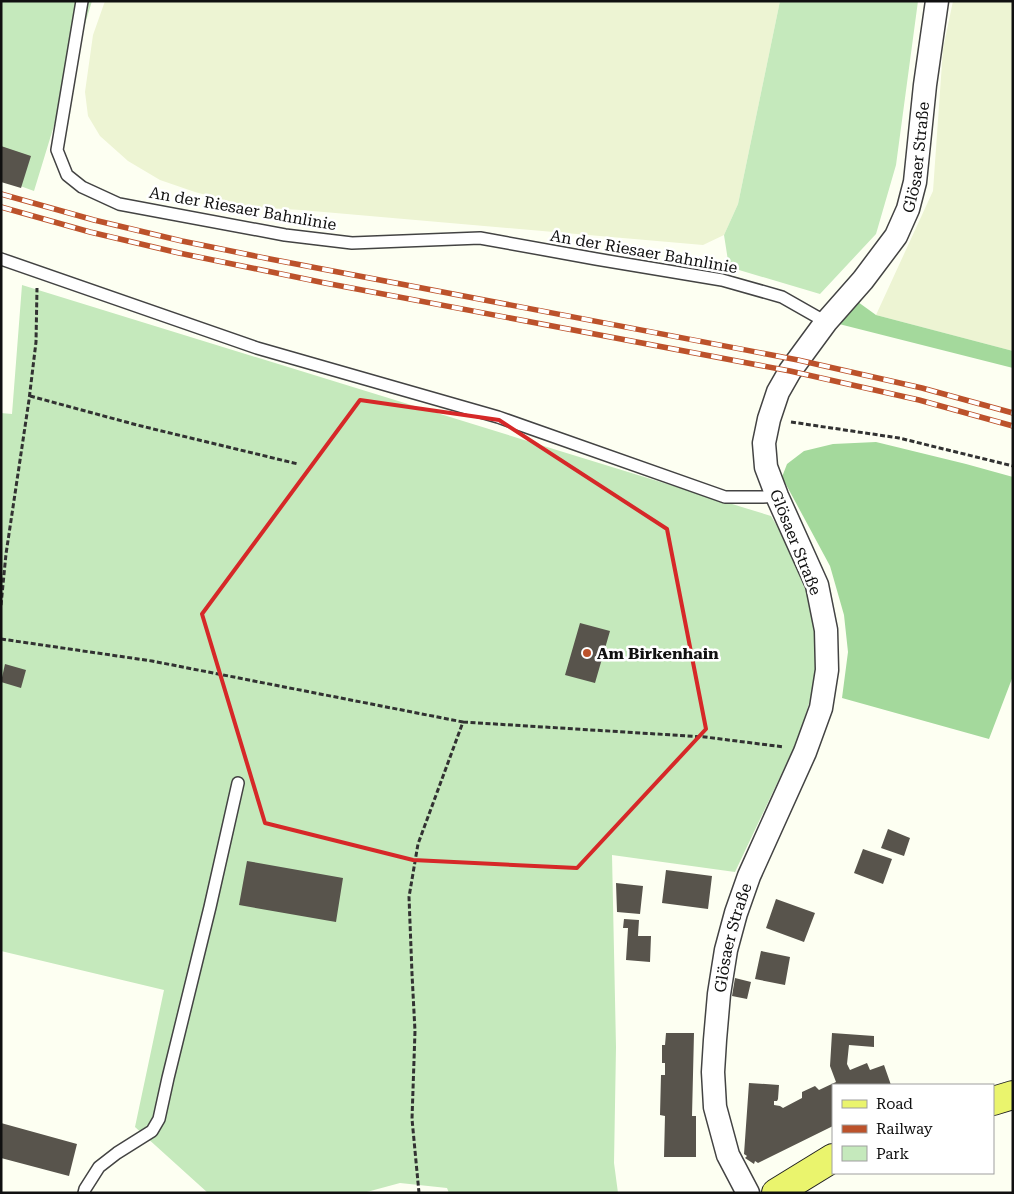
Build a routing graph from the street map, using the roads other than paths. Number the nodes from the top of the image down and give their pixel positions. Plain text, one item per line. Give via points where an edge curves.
1 (82, 1) edge
2 (937, 1) edge
3 (1, 259) edge
4 (826, 322) junction
5 (777, 496) junction
6 (238, 783) dead end
7 (1013, 1095) edge
8 (994, 1101) edge
9 (832, 1159) edge
10 (84, 1193) edge
11 (748, 1193) edge
12 (776, 1193) edge

1 - 4 lane, An der Riesaer Bahnlinie via 57,150 67,175 82,187 119,204 285,235 352,243 480,238 722,280 782,297
2 - 4 street, Glösaer Straße via 915,182 908,209 896,236
3 - 5 lane via 257,348 498,417 725,498
4 - 5 street, Glösaer Straße via 790,371 778,392 769,419 764,442 766,467
5 - 11 street, Glösaer Straße via 817,585 826,630 827,670 821,708 806,752 749,876 736,913 719,994 713,1072 715,1107 728,1155
6 - 10 lane via 159,1119 152,1131 99,1167
7 - 8 main road
9 - 12 main road

